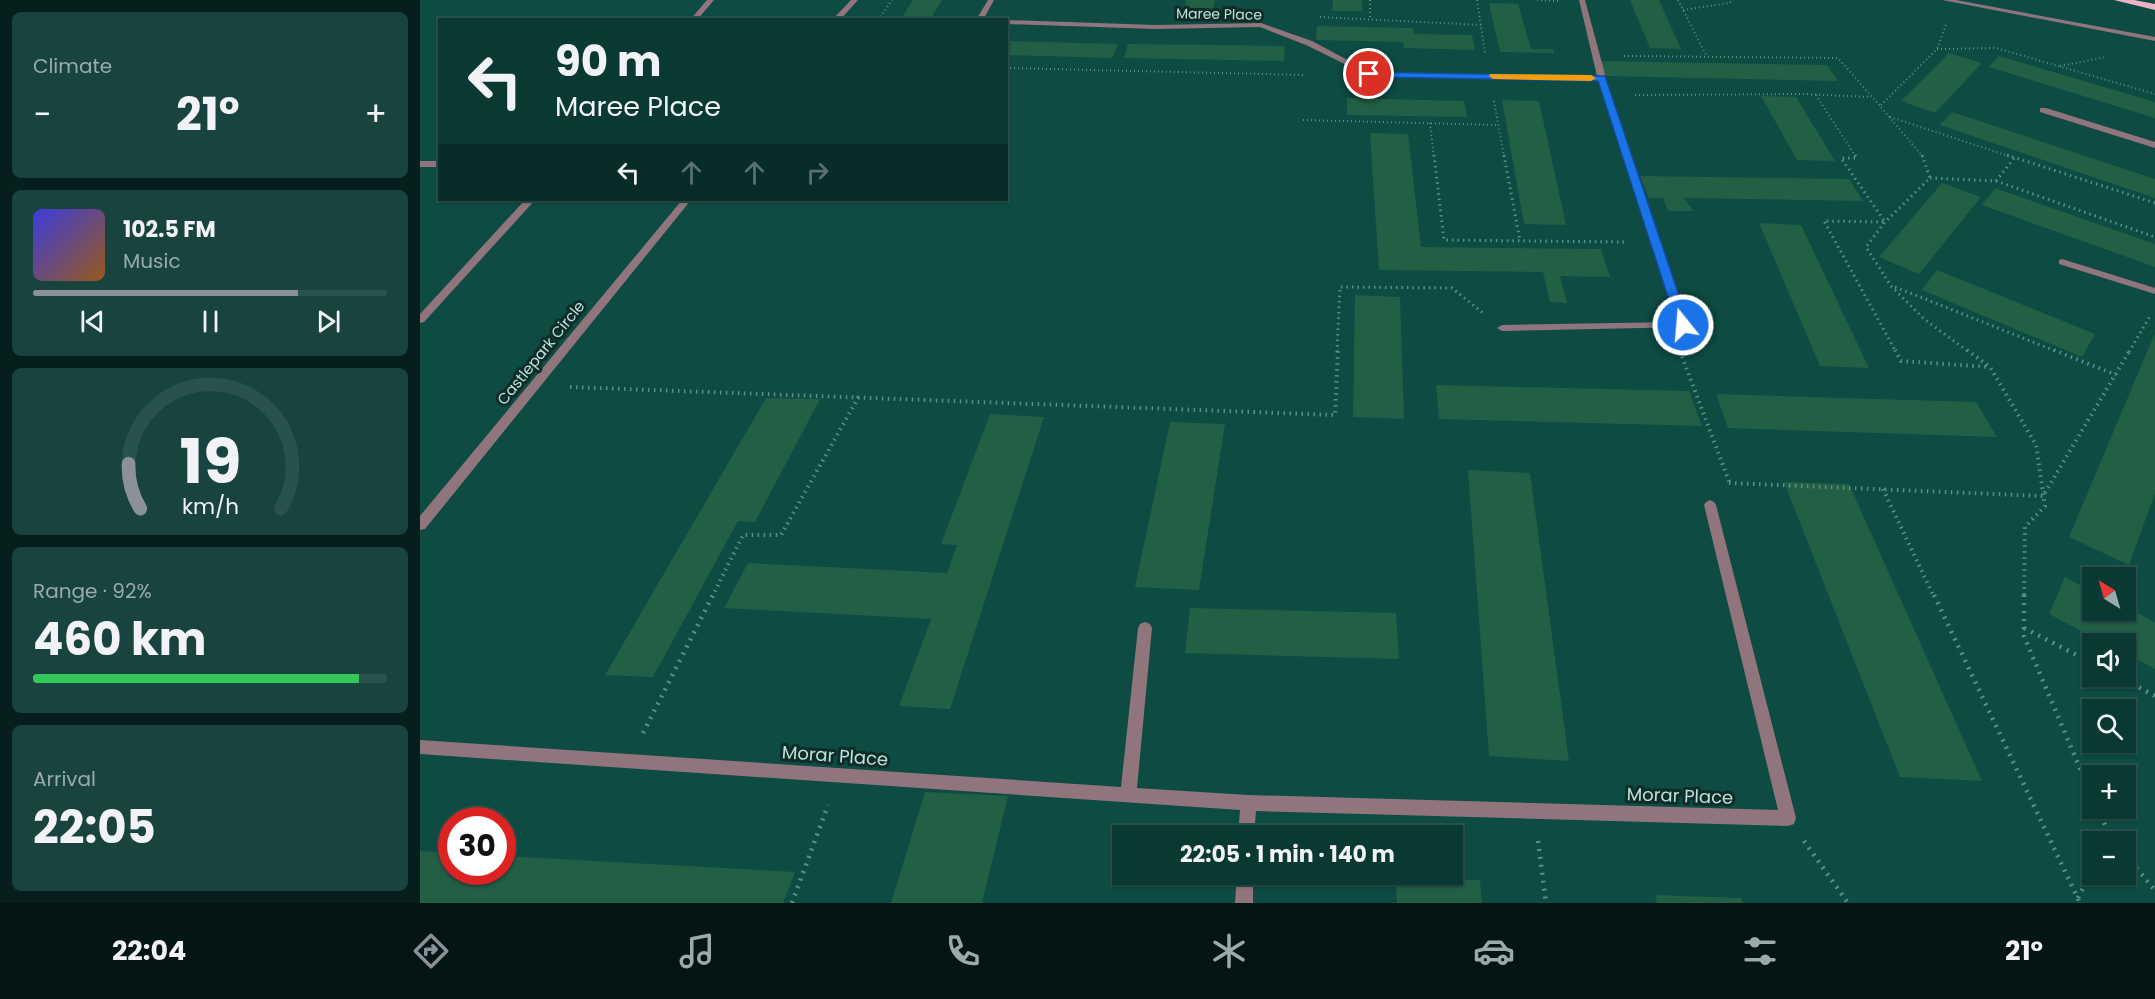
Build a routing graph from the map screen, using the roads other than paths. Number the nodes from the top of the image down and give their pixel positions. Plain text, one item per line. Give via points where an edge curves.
1 (711, 0) edge
2 (855, 0) edge
3 (991, 0) edge
4 (1582, 0) edge
5 (1945, 0) edge
6 (2119, 0) edge
7 (2155, 7) edge
8 (695, 18) edge
9 (837, 18) edge
10 (980, 18) edge
11 (1008, 22) edge
12 (2155, 39) edge
13 (1602, 78) junction
14 (2043, 110) dead end
15 (2155, 145) edge
16 (420, 164) edge
17 (438, 164) edge
18 (529, 201) edge
19 (685, 201) edge
20 (2062, 261) dead end
21 (2155, 291) edge
22 (420, 320) edge
23 (1502, 328) road end
24 (1710, 505) road end
25 (420, 525) edge
26 (1145, 628) dead end
27 (420, 747) edge
28 (1128, 795) junction
29 (1248, 803) junction
30 (1247, 825) edge
31 (1245, 885) edge
32 (1244, 903) edge

1 - 8 street
2 - 9 street
3 - 10 street
4 - 13 street
5 - 12 street
6 - 7 highway
11 - 13 street, Maree Place via 1156,27 1261,25 1309,43 1369,74
13 - 23 street via 1683,325
14 - 15 street
16 - 17 street
18 - 22 street
19 - 25 street, Castlepark Circle
20 - 21 street
24 - 29 street, Morar Place via 1788,818
26 - 28 street
27 - 28 street, Morar Place
28 - 29 street, Morar Place
29 - 30 street
31 - 32 street

